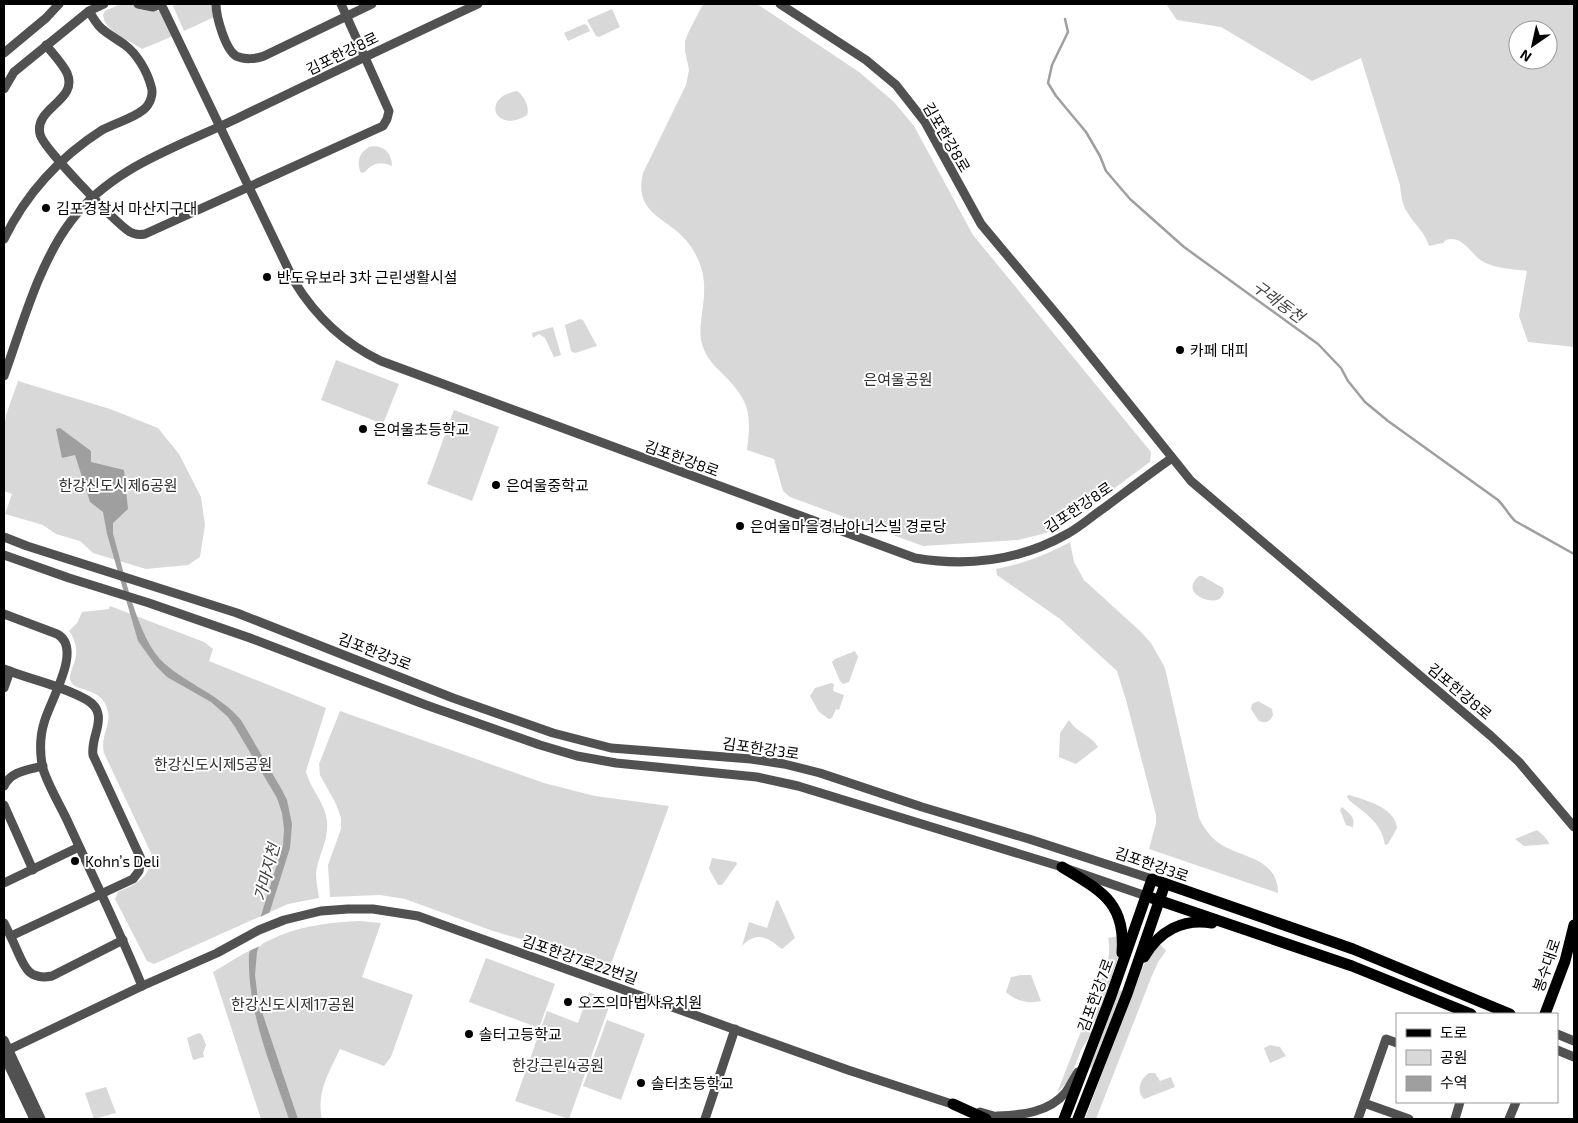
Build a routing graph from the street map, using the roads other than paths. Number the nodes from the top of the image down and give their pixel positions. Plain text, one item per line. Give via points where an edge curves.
1 (59, 4) edge
2 (104, 4) edge
3 (138, 4) edge
4 (161, 4) edge
5 (216, 4) edge
6 (341, 4) edge
7 (372, 4) edge
8 (478, 4) edge
9 (780, 4) edge
10 (89, 11) junction
11 (346, 16) junction
12 (46, 45) junction
13 (4, 53) edge
14 (365, 56) junction
15 (4, 89) edge
16 (219, 128) junction
17 (60, 163) junction
18 (248, 187) junction
19 (93, 196) junction
20 (4, 239) edge
21 (4, 376) edge
22 (1172, 458) junction
23 (4, 537) edge
24 (7, 557) edge
25 (4, 614) edge
26 (7, 670) edge
27 (58, 687) junction
28 (4, 688) edge
29 (43, 766) junction
30 (4, 786) edge
31 (4, 805) edge
32 (1574, 827) edge
33 (79, 847) junction
34 (1062, 867) junction
35 (33, 870) junction
36 (1152, 879) junction
37 (4, 883) edge
38 (1165, 884) junction
39 (102, 894) junction
40 (1152, 898) junction
41 (4, 923) edge
42 (1574, 925) edge
43 (1247, 929) junction
44 (11, 936) junction
45 (123, 940) junction
46 (142, 986) junction
47 (1127, 994) junction
48 (1112, 996) junction
49 (1469, 1013) edge
50 (1508, 1013) edge
51 (1545, 1013) edge
52 (735, 1029) junction
53 (1558, 1034) edge
54 (4, 1040) edge
55 (1574, 1041) edge
56 (1396, 1043) edge
57 (1092, 1048) junction
58 (1558, 1050) edge
59 (5, 1052) edge
60 (1574, 1057) edge
61 (1364, 1103) junction
62 (1460, 1103) edge
63 (1516, 1103) edge
64 (953, 1104) joint
65 (990, 1118) edge
66 (34, 1119) edge
67 (41, 1119) edge
68 (705, 1119) edge
69 (1004, 1119) edge
70 (1064, 1119) edge
71 (1078, 1119) edge
72 (1358, 1119) edge
73 (1409, 1119) edge
74 (1455, 1119) edge
75 (1509, 1119) edge

1 - 13 street
2 - 10 street
3 - 4 street via 153,7
4 - 16 street
5 - 11 street via 220,28 231,51 236,56 250,59 264,56
6 - 11 street
7 - 11 street
8 - 14 street, 김포한강8로
9 - 22 street, 김포한강8로 via 866,60 896,85 925,122 981,224
10 - 12 street
10 - 17 street via 99,26 132,51 152,87 152,94 143,110 96,134
11 - 14 street
12 - 15 street via 14,72
12 - 17 street via 64,67 68,79 66,93 47,112 39,127 42,141
14 - 16 street, 김포한강8로
14 - 18 street via 389,111 383,126
16 - 18 street, 김포한강8로
16 - 19 street, 김포한강8로 via 155,156
17 - 19 street
17 - 20 street via 32,192
18 - 19 street via 138,235
18 - 22 street, 김포한강8로 via 304,297 325,323 364,353 434,382 915,558 937,562 976,562 1032,550 1068,534
19 - 21 street, 김포한강8로 via 71,220 48,259
22 - 32 street, 김포한강8로 via 1191,481 1491,736 1519,762
23 - 36 street, 김포한강3로 via 237,613 453,698 554,733 611,748 784,764
24 - 34 street, 김포한강3로 via 250,638 488,728 576,756 788,783
25 - 27 street via 63,637 68,658
26 - 27 street
26 - 28 street
27 - 29 street via 44,723 41,741
27 - 39 street via 88,700 98,713 93,755 141,859 140,871 133,880
29 - 30 street via 15,773
29 - 33 street
31 - 35 street
33 - 35 street
33 - 39 street
34 - 40 street, 김포한강3로
34 - 48 main road via 1104,894 1120,919 1122,952
35 - 37 street
36 - 38 main road, 김포한강3로
36 - 40 main road, 김포한강7로
38 - 40 main road, 김포한강7로
38 - 50 main road, 김포한강3로 via 1353,949
39 - 44 street
39 - 45 street
40 - 43 main road, 김포한강3로
40 - 47 main road, 김포한강7로
40 - 48 main road, 김포한강7로
41 - 44 street
42 - 51 main road, 봉수대로 via 1565,961
43 - 47 main road via 1202,921 1186,922 1172,928 1147,951
43 - 49 main road, 김포한강3로 via 1352,966
44 - 45 street via 25,968 33,975 45,978
45 - 46 street
46 - 52 street, 김포한강7로22번길 via 284,920 321,911 373,909 418,916
46 - 59 street
47 - 71 main road, 김포한강7로
48 - 57 main road, 김포한강7로
52 - 64 street, 김포한강7로22번길
52 - 68 street
53 - 55 street
54 - 59 street
56 - 61 street via 1386,1039
57 - 65 street via 1057,1102 1036,1111
57 - 70 main road, 김포한강7로
58 - 60 street
59 - 66 street
59 - 67 street
61 - 72 street
61 - 73 street
62 - 74 street
63 - 75 street
64 - 65 main road
65 - 69 street

